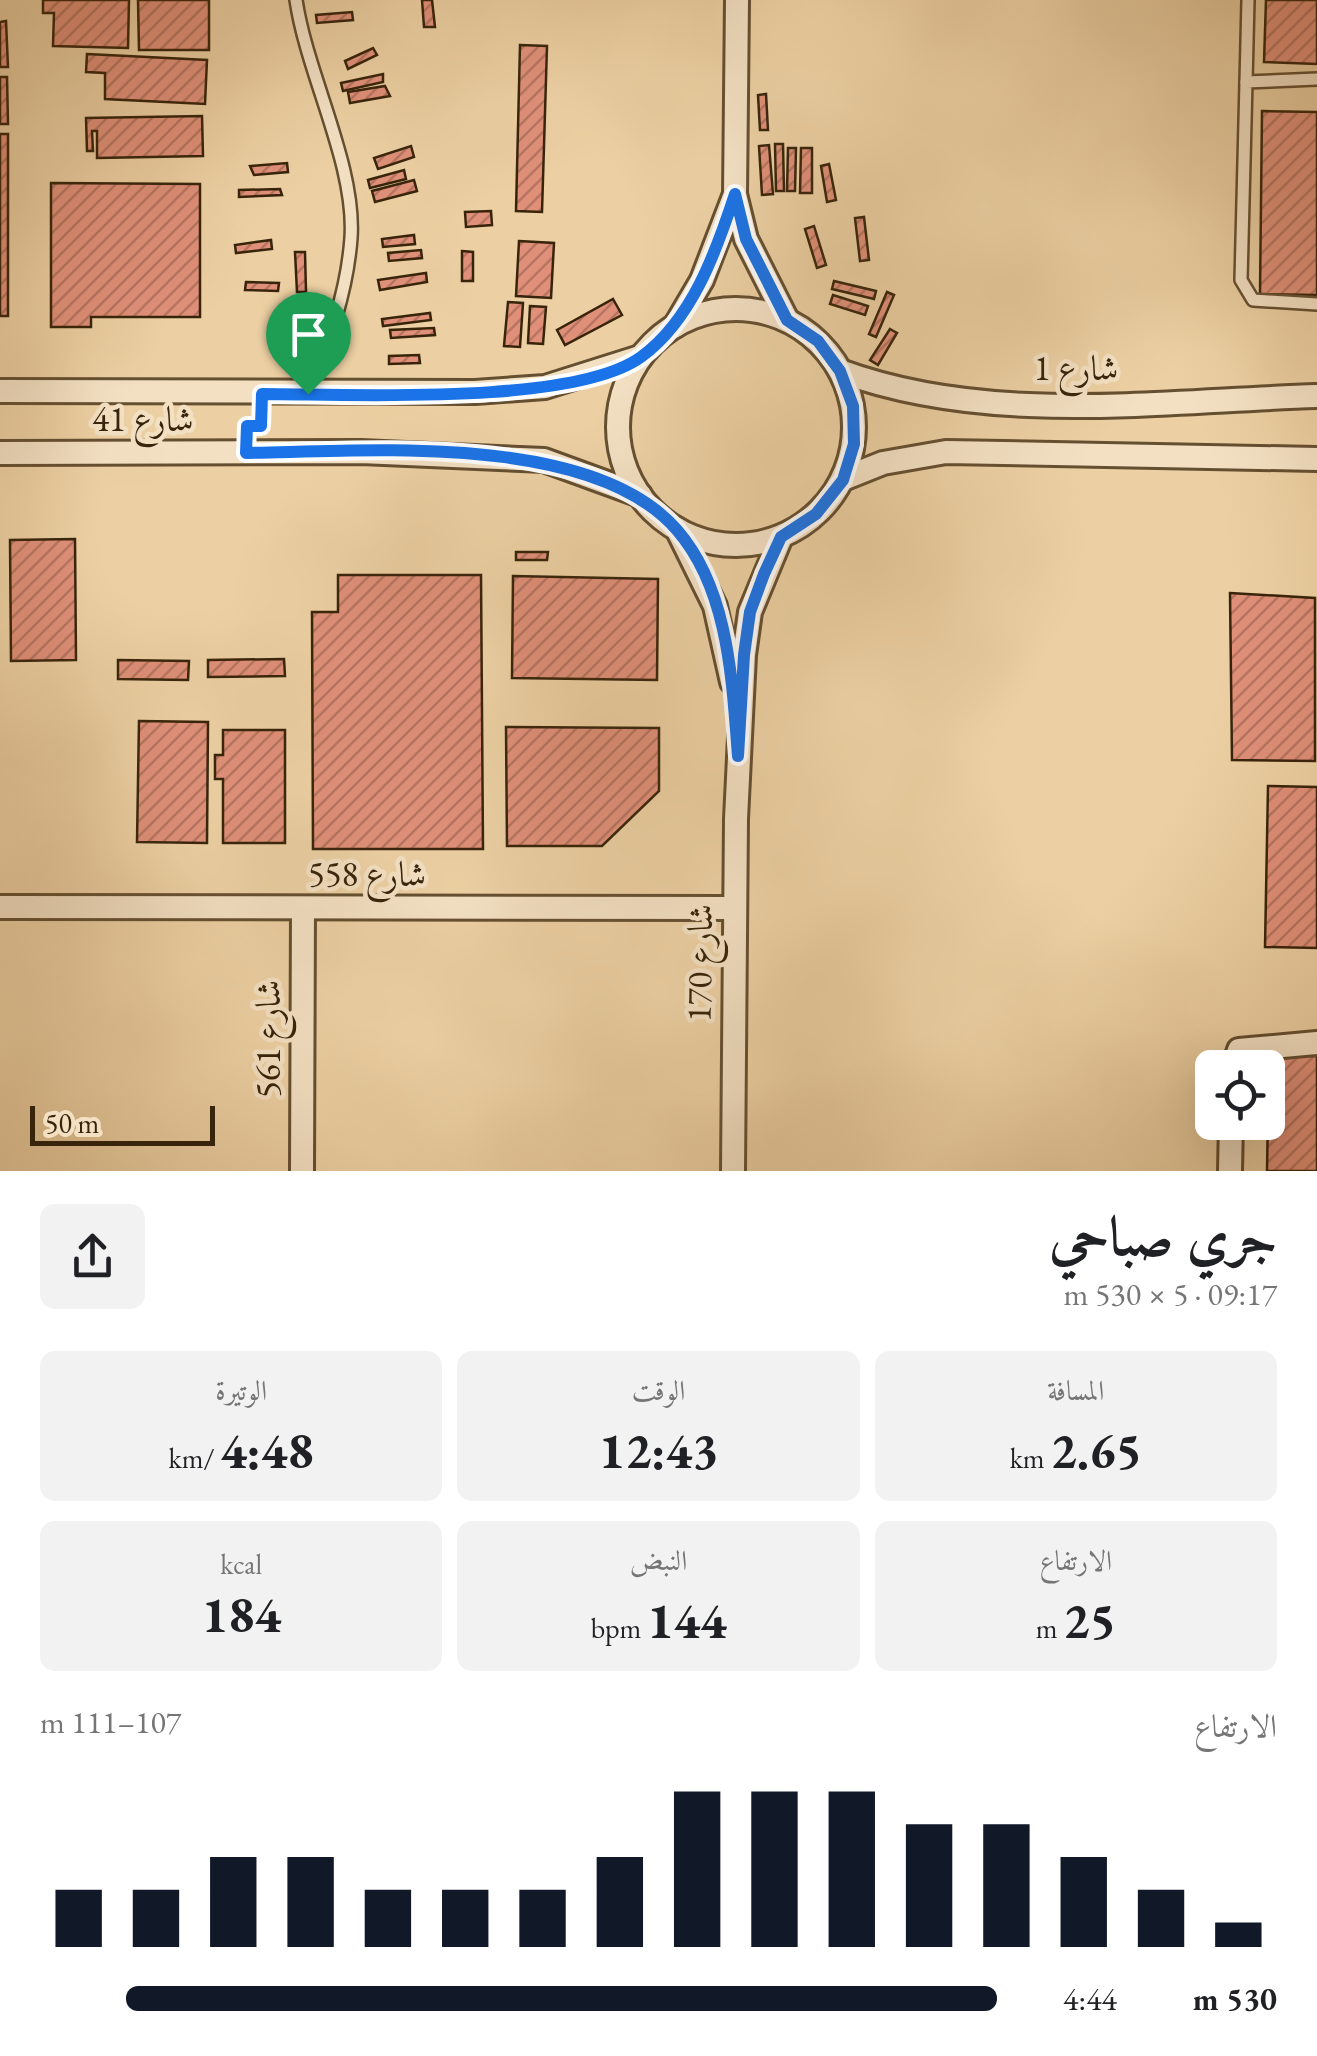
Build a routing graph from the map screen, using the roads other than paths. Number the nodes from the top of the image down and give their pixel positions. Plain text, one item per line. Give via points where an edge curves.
1 (296, 0) edge
2 (737, 0) edge
3 (1248, 0) edge
4 (1317, 79) edge
5 (1246, 82) junction
6 (735, 194) junction
7 (1317, 304) edge
8 (787, 320) junction
9 (674, 326) junction
10 (640, 357) junction
11 (840, 371) junction
12 (0, 390) edge
13 (308, 394) junction
14 (1317, 396) edge
15 (0, 453) edge
16 (1317, 459) edge
17 (843, 480) junction
18 (640, 494) junction
19 (677, 529) junction
20 (781, 537) junction
21 (738, 756) junction
22 (0, 907) edge
23 (303, 908) junction
24 (735, 908) junction
25 (1317, 1042) edge
26 (1239, 1050) edge
27 (1231, 1140) edge
28 (302, 1171) edge
29 (732, 1171) edge
30 (1230, 1171) edge

1 - 13 lane via 337,147 351,234 336,322
2 - 6 street
3 - 5 lane
4 - 5 lane
5 - 7 lane via 1241,280 1253,300
6 - 8 street via 746,239
6 - 9 street via 702,280
8 - 9 street via 750,309 711,311
8 - 11 street via 818,341
9 - 10 street
10 - 13 street, شارع 41 via 545,387
10 - 18 street via 618,411 618,440
11 - 14 street, شارع 1 via 954,401
11 - 17 street via 854,425
12 - 13 street, شارع 41
15 - 18 street, شارع 41 via 361,452 544,460
16 - 17 street via 946,452 883,462
17 - 20 street via 816,514
18 - 19 street
19 - 20 street via 710,542
19 - 21 street, شارع 170 via 716,606 730,657
20 - 21 street, شارع 170 via 750,612
21 - 24 street, شارع 170
22 - 23 street, شارع 558
23 - 24 street, شارع 558
23 - 28 street, شارع 561
24 - 29 street, شارع 170
25 - 26 street
27 - 30 street

